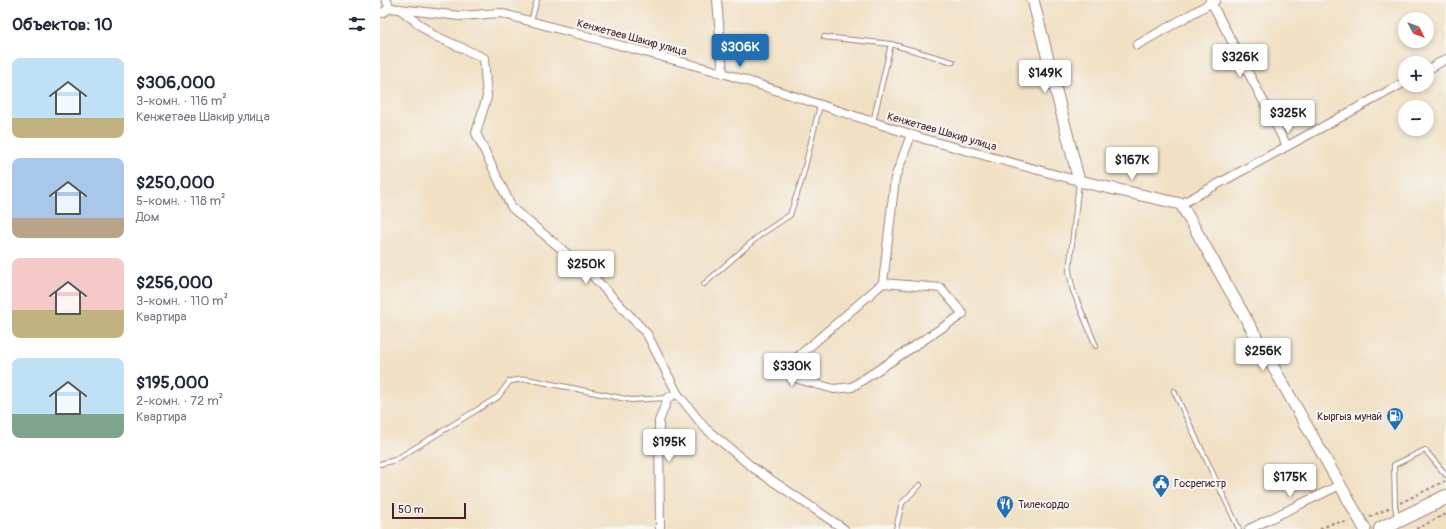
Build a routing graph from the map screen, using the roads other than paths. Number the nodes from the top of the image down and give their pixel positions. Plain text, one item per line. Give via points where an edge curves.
1 (386, 0) edge
2 (537, 0) edge
3 (717, 0) edge
4 (1033, 0) edge
5 (1213, 1) edge
6 (390, 8) junction
7 (400, 9) junction
8 (380, 13) edge
9 (531, 21) junction
10 (824, 38) dead end
11 (891, 44) junction
12 (1138, 46) dead end
13 (1446, 59) edge
14 (952, 62) dead end
15 (1434, 66) edge
16 (723, 73) junction
17 (1398, 86) edge
18 (820, 105) junction
19 (873, 122) junction
20 (911, 135) junction
21 (1287, 146) junction
22 (1079, 182) junction
23 (1181, 204) junction
24 (883, 283) junction
25 (704, 284) dead end
26 (1096, 346) dead end
27 (1174, 391) dead end
28 (677, 393) junction
29 (668, 398) junction
30 (380, 464) edge
31 (1446, 475) edge
32 (920, 485) dead end
33 (1340, 485) junction
34 (1446, 497) edge
35 (1397, 521) junction
36 (1363, 525) edge
37 (660, 529) edge
38 (844, 529) edge
39 (896, 529) edge
40 (1238, 529) edge
41 (1249, 529) edge
42 (1381, 529) edge

1 - 6 street
2 - 9 lane
3 - 16 street
4 - 22 street
5 - 12 street
5 - 21 street
6 - 7 street, Кенжетаев Шакир улица
6 - 8 street
7 - 9 street, Кенжетаев Шакир улица via 460,16 500,13
7 - 28 street via 433,34 484,58 487,97 476,133 512,208 587,270 647,334
9 - 16 street, Кенжетаев Шакир улица
10 - 11 lane
11 - 14 lane
11 - 19 lane
13 - 15 street
16 - 18 street, Кенжетаев Шакир улица
17 - 21 street
18 - 19 street, Кенжетаев Шакир улица
18 - 25 lane via 802,180 790,215 760,235
19 - 20 street, Кенжетаев Шакир улица
20 - 22 street, Кенжетаев Шакир улица
20 - 24 street via 895,178
21 - 23 street
22 - 23 street
22 - 26 lane via 1069,271 1073,291
23 - 33 street
24 - 24 street via 786,367 798,379 834,389 852,387 964,314 940,288
27 - 40 lane
28 - 29 street
28 - 38 street via 705,428 752,467
29 - 30 lane via 631,400 527,379 510,381 498,397 394,460
29 - 37 street via 659,421
31 - 35 lane via 1425,450 1394,465
32 - 39 lane via 902,503
33 - 36 street
33 - 41 street
34 - 35 highway
35 - 42 highway

